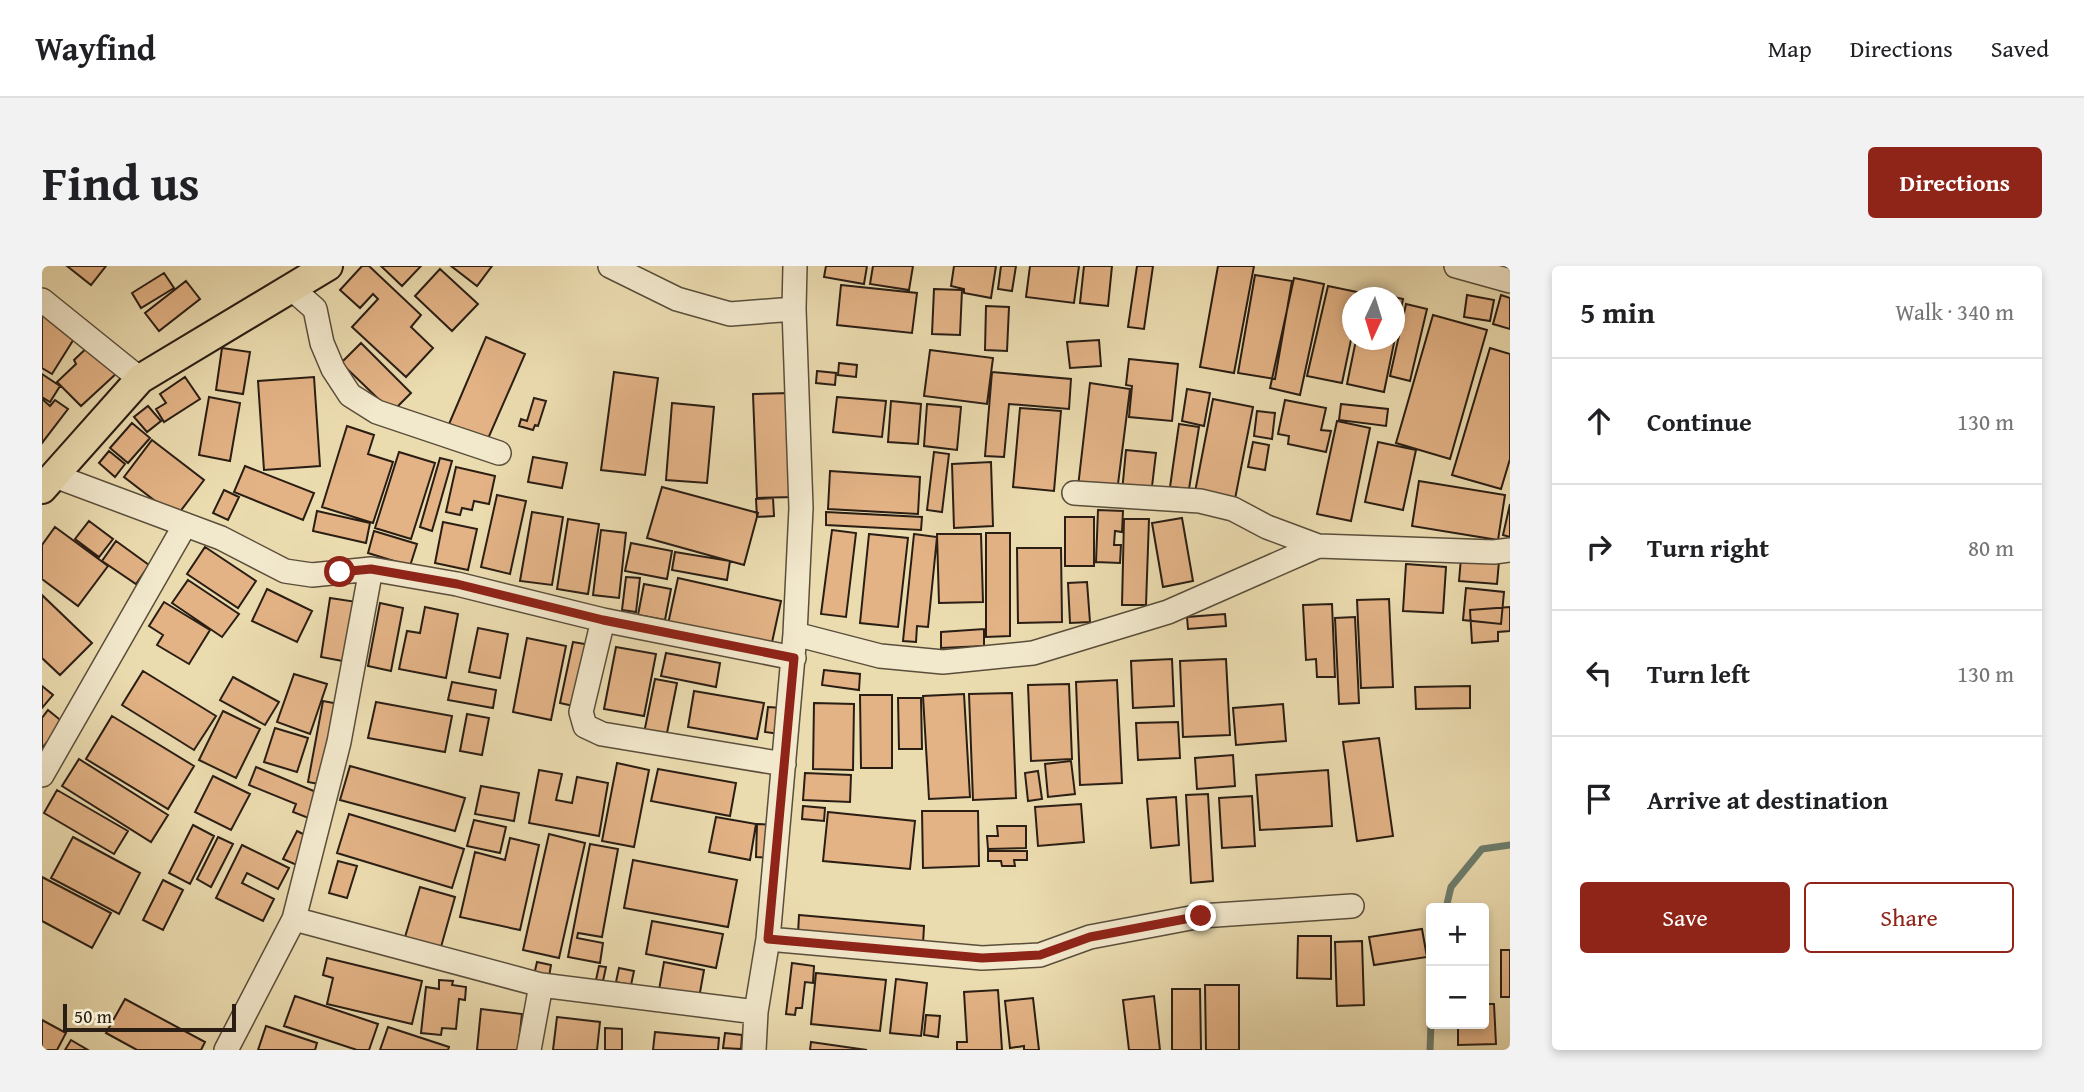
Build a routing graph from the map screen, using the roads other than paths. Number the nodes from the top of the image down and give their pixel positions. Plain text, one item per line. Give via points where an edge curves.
1 (328, 266) edge
2 (610, 266) edge
3 (795, 266) edge
4 (1456, 266) edge
5 (1510, 281) edge
6 (291, 288) junction
7 (42, 300) edge
8 (794, 309) junction
9 (140, 379) junction
10 (499, 453) dead end
11 (48, 483) edge
12 (1074, 494) dead end
13 (185, 525) junction
14 (1318, 546) junction
15 (1510, 550) edge
16 (371, 569) junction
17 (603, 620) junction
18 (796, 634) junction
19 (794, 658) junction
20 (784, 764) junction
21 (42, 775) edge
22 (1352, 906) dead end
23 (294, 919) junction
24 (768, 939) junction
25 (541, 985) junction
26 (756, 1012) junction
27 (226, 1050) edge
28 (529, 1050) edge
29 (754, 1050) edge

1 - 6 main road
2 - 8 street via 677,299 730,314
3 - 8 street
4 - 5 street
6 - 9 main road
6 - 10 street via 315,309 322,343 350,395 377,412
7 - 9 street
8 - 18 street via 801,508
9 - 11 main road
11 - 13 street
12 - 14 street via 1200,501 1233,509
13 - 16 street via 285,571 312,575
13 - 21 street
14 - 15 street
14 - 18 street via 1168,612 1033,653 943,662 880,656
16 - 17 street via 457,584
16 - 23 street via 339,742
17 - 19 street
17 - 20 street via 581,712 585,726 602,734
18 - 19 street
19 - 20 street
20 - 24 street
22 - 24 street via 1201,916 1090,937 1040,955 982,958
23 - 25 street
23 - 27 street
24 - 26 street
25 - 26 street
25 - 28 street
26 - 29 street

